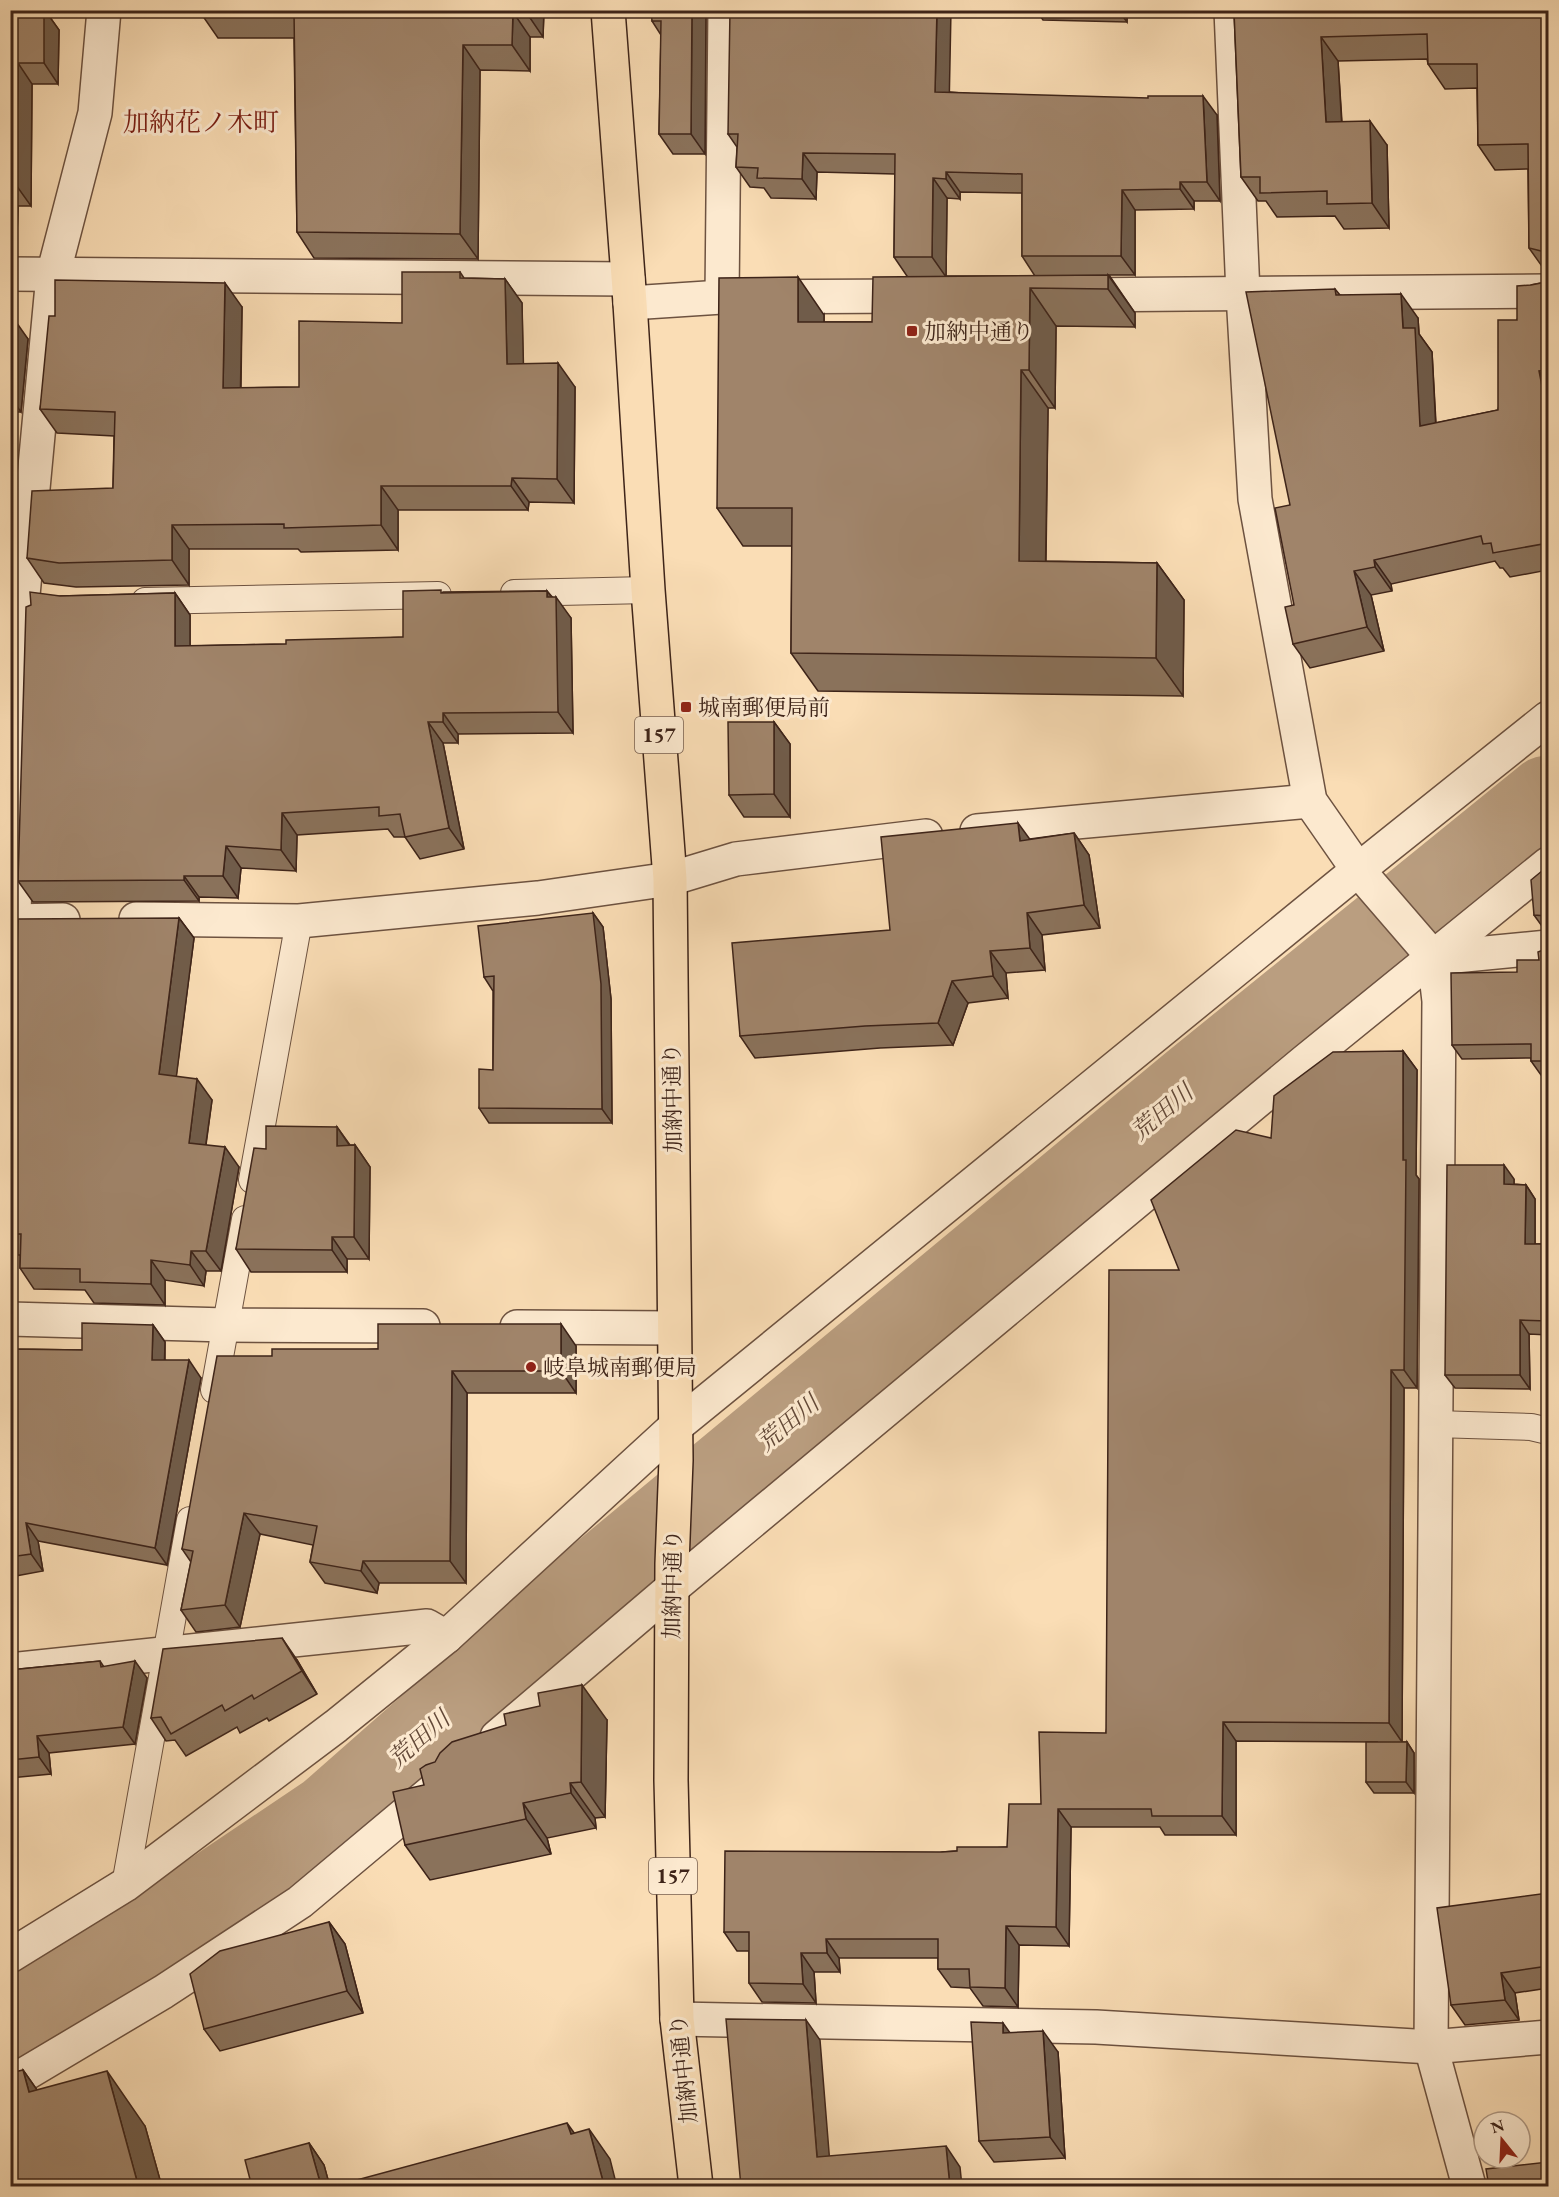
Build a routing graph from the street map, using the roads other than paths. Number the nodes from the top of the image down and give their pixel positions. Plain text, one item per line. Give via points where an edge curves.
1 (104, 10) edge
2 (608, 10) edge
3 (725, 10) edge
4 (1231, 10) edge
5 (10, 274) edge
6 (53, 275) junction
7 (629, 291) junction
8 (1548, 291) edge
9 (1243, 294) junction
10 (1042, 295) edge
11 (947, 296) edge
12 (722, 297) junction
13 (648, 591) junction
14 (457, 594) edge
15 (493, 594) edge
16 (26, 596) edge
17 (123, 601) edge
18 (1548, 718) edge
19 (1310, 801) junction
20 (1548, 864) edge
21 (1364, 877) junction
22 (670, 879) junction
23 (13, 921) edge
24 (299, 921) junction
25 (1548, 947) edge
26 (1427, 951) junction
27 (10, 1056) edge
28 (10, 1319) edge
29 (226, 1325) junction
30 (450, 1326) edge
31 (485, 1327) edge
32 (674, 1328) junction
33 (209, 1419) edge
34 (1435, 1424) junction
35 (675, 1427) junction
36 (1548, 1431) edge
37 (194, 1501) edge
38 (672, 1576) junction
39 (446, 1636) junction
40 (166, 1653) junction
41 (10, 1670) edge
42 (125, 1885) junction
43 (10, 1956) edge
44 (677, 2019) junction
45 (1548, 2037) edge
46 (1431, 2047) junction
47 (10, 2083) edge
48 (696, 2187) edge
49 (1469, 2187) edge

1 - 6 street via 95,113
2 - 7 highway, 加納中通り / 157
3 - 12 street
4 - 9 street
5 - 6 street
6 - 7 street
6 - 16 street
7 - 12 street
7 - 13 highway, 加納中通り / 157
8 - 9 street
9 - 10 street
9 - 19 street via 1255,499
11 - 12 street
13 - 15 lane
13 - 22 highway, 加納中通り / 157
14 - 17 lane
16 - 23 street
18 - 21 street
19 - 21 street
19 - 22 street via 954,833 736,859
20 - 26 street
21 - 26 street
21 - 35 street
22 - 24 street via 538,898
22 - 32 highway, 加納中通り / 157
23 - 24 street
23 - 27 street
24 - 29 lane
25 - 26 street
26 - 34 street via 1439,1001
26 - 38 street via 1304,1062
28 - 29 street
29 - 30 street
29 - 33 lane
31 - 32 street
32 - 35 highway, 加納中通り / 157
34 - 36 lane
34 - 46 street
35 - 38 highway, 加納中通り / 157
35 - 39 street
37 - 40 lane
38 - 44 highway, 加納中通り / 157 via 671,1780
38 - 47 street via 468,1761 300,1902 163,1992
39 - 40 street via 428,1626
39 - 42 street via 336,1726
40 - 41 street
40 - 42 lane
42 - 43 street
44 - 46 street via 1096,2027
44 - 48 highway, 加納中通り / 157
45 - 46 street
46 - 49 street

